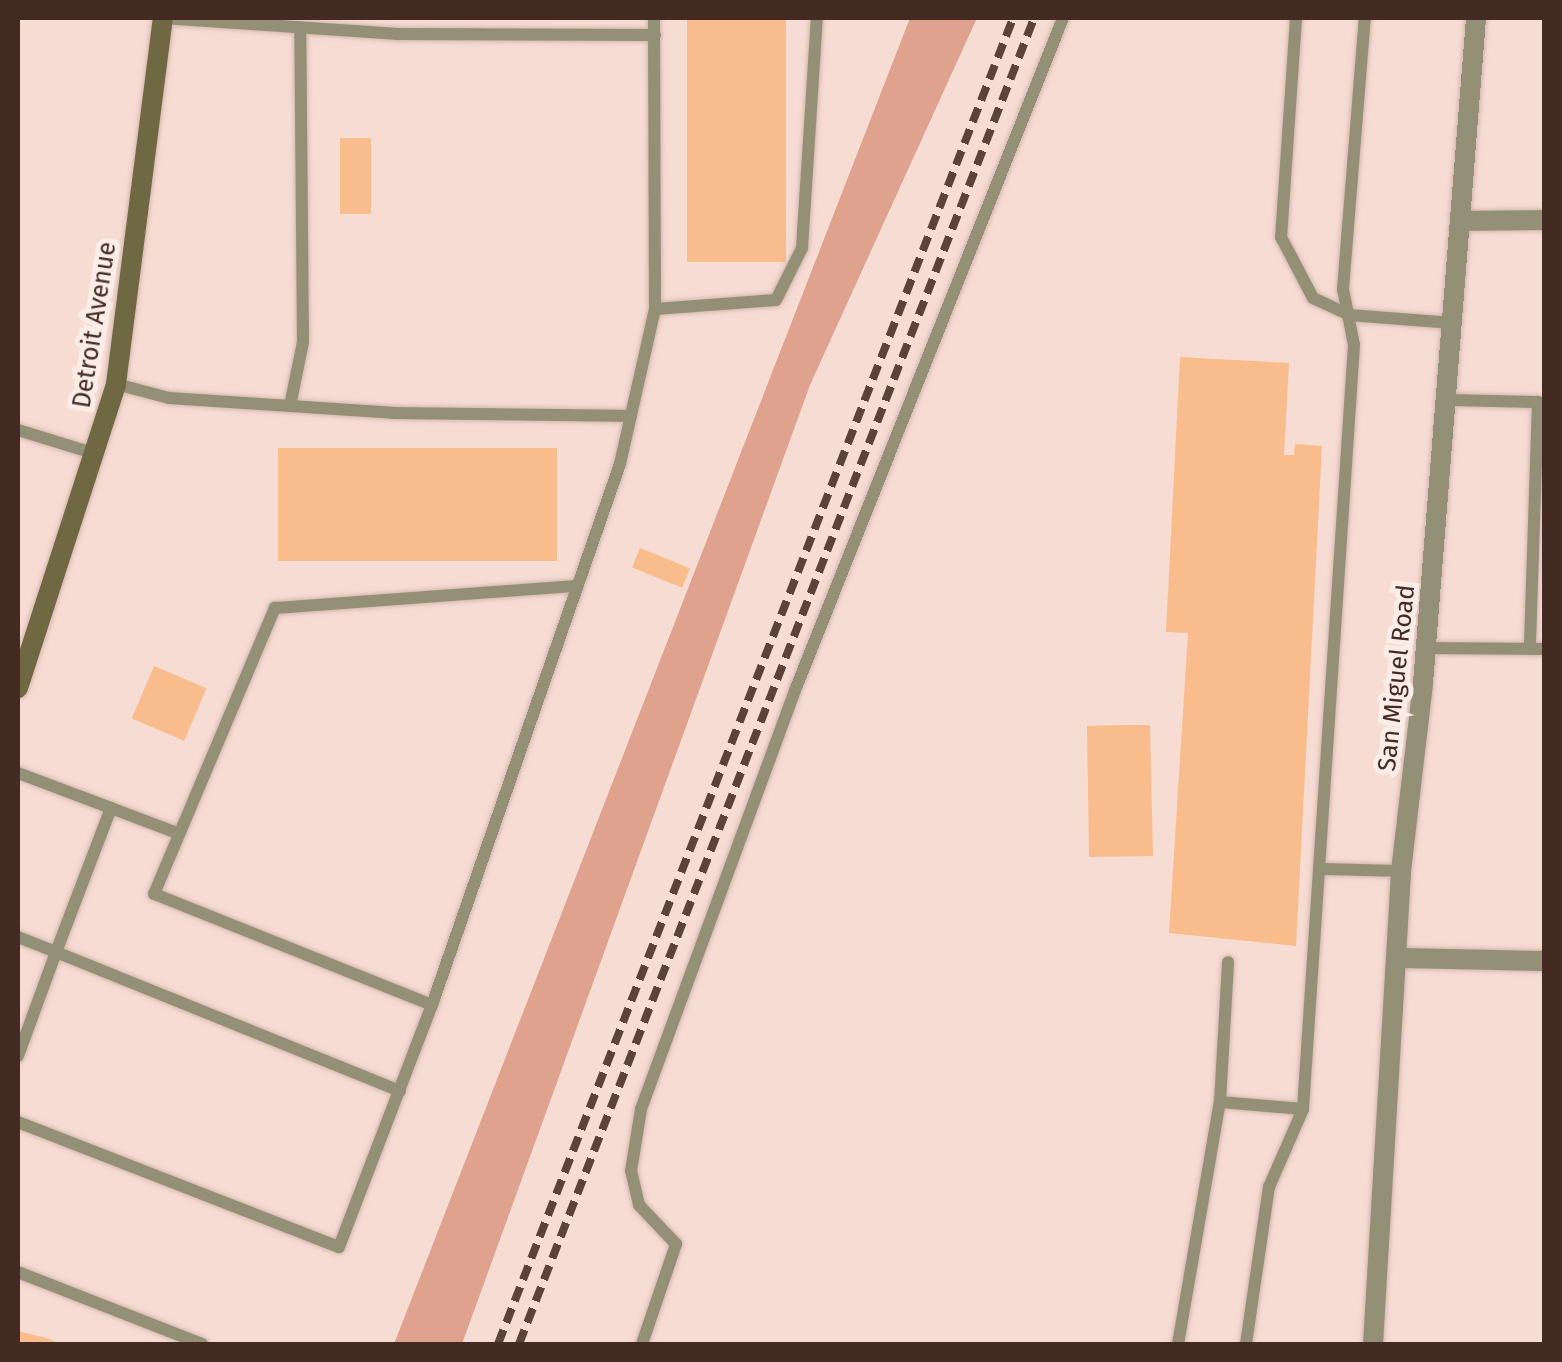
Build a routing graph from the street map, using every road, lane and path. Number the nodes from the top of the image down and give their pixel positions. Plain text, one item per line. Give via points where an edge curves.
1 (163, 18) edge
2 (654, 18) edge
3 (817, 18) edge
4 (1063, 18) edge
5 (1296, 18) edge
6 (1366, 18) edge
7 (1476, 18) edge
8 (300, 28) junction
9 (655, 35) junction
10 (1544, 220) edge
11 (1462, 221) junction
12 (655, 309) junction
13 (1349, 315) junction
14 (1454, 323) junction
15 (116, 384) junction
16 (1447, 400) junction
17 (290, 406) junction
18 (631, 416) junction
19 (18, 430) edge
20 (96, 454) junction
21 (576, 586) junction
22 (1426, 648) junction
23 (1537, 649) edge
24 (18, 688) edge
25 (18, 773) edge
26 (112, 808) junction
27 (178, 833) junction
28 (1320, 869) junction
29 (1401, 871) junction
30 (18, 937) edge
31 (56, 952) junction
32 (1400, 958) junction
33 (1544, 961) edge
34 (1228, 962) dead end
35 (432, 1006) junction
36 (18, 1056) edge
37 (400, 1091) junction
38 (1220, 1102) junction
39 (1303, 1109) junction
40 (18, 1122) edge
41 (18, 1272) edge
42 (202, 1344) edge
43 (642, 1344) edge
44 (1178, 1344) edge
45 (1246, 1344) edge
46 (1374, 1344) edge

1 - 8 lane
1 - 15 street, Detroit Avenue
2 - 9 lane
3 - 12 lane via 802,248 776,300
4 - 43 lane via 796,688 640,1109 630,1171 640,1205 676,1244
5 - 13 lane via 1281,237 1313,298
6 - 13 lane via 1343,288
7 - 11 street, San Miguel Road
8 - 9 lane
8 - 17 lane via 303,342
9 - 12 lane
10 - 11 street
11 - 14 street, San Miguel Road
12 - 18 lane
13 - 14 lane
13 - 28 lane via 1354,345
14 - 16 street, San Miguel Road
15 - 17 lane via 169,398
15 - 20 street, Detroit Avenue
16 - 22 street, San Miguel Road
16 - 23 lane via 1538,402
17 - 18 lane
18 - 21 lane
19 - 20 lane
20 - 24 street, Detroit Avenue
21 - 27 lane via 274,608
21 - 35 lane
22 - 23 lane
22 - 29 street, San Miguel Road
25 - 26 lane
26 - 27 lane
26 - 31 lane
27 - 35 lane via 154,894
28 - 29 lane
28 - 39 lane
29 - 32 street, San Miguel Road
30 - 31 lane
31 - 36 lane
31 - 37 lane
32 - 33 street
32 - 46 street, San Miguel Road
34 - 38 lane
35 - 37 lane
37 - 40 lane via 339,1247
38 - 39 lane
38 - 44 lane
39 - 45 lane via 1269,1186
41 - 42 lane

